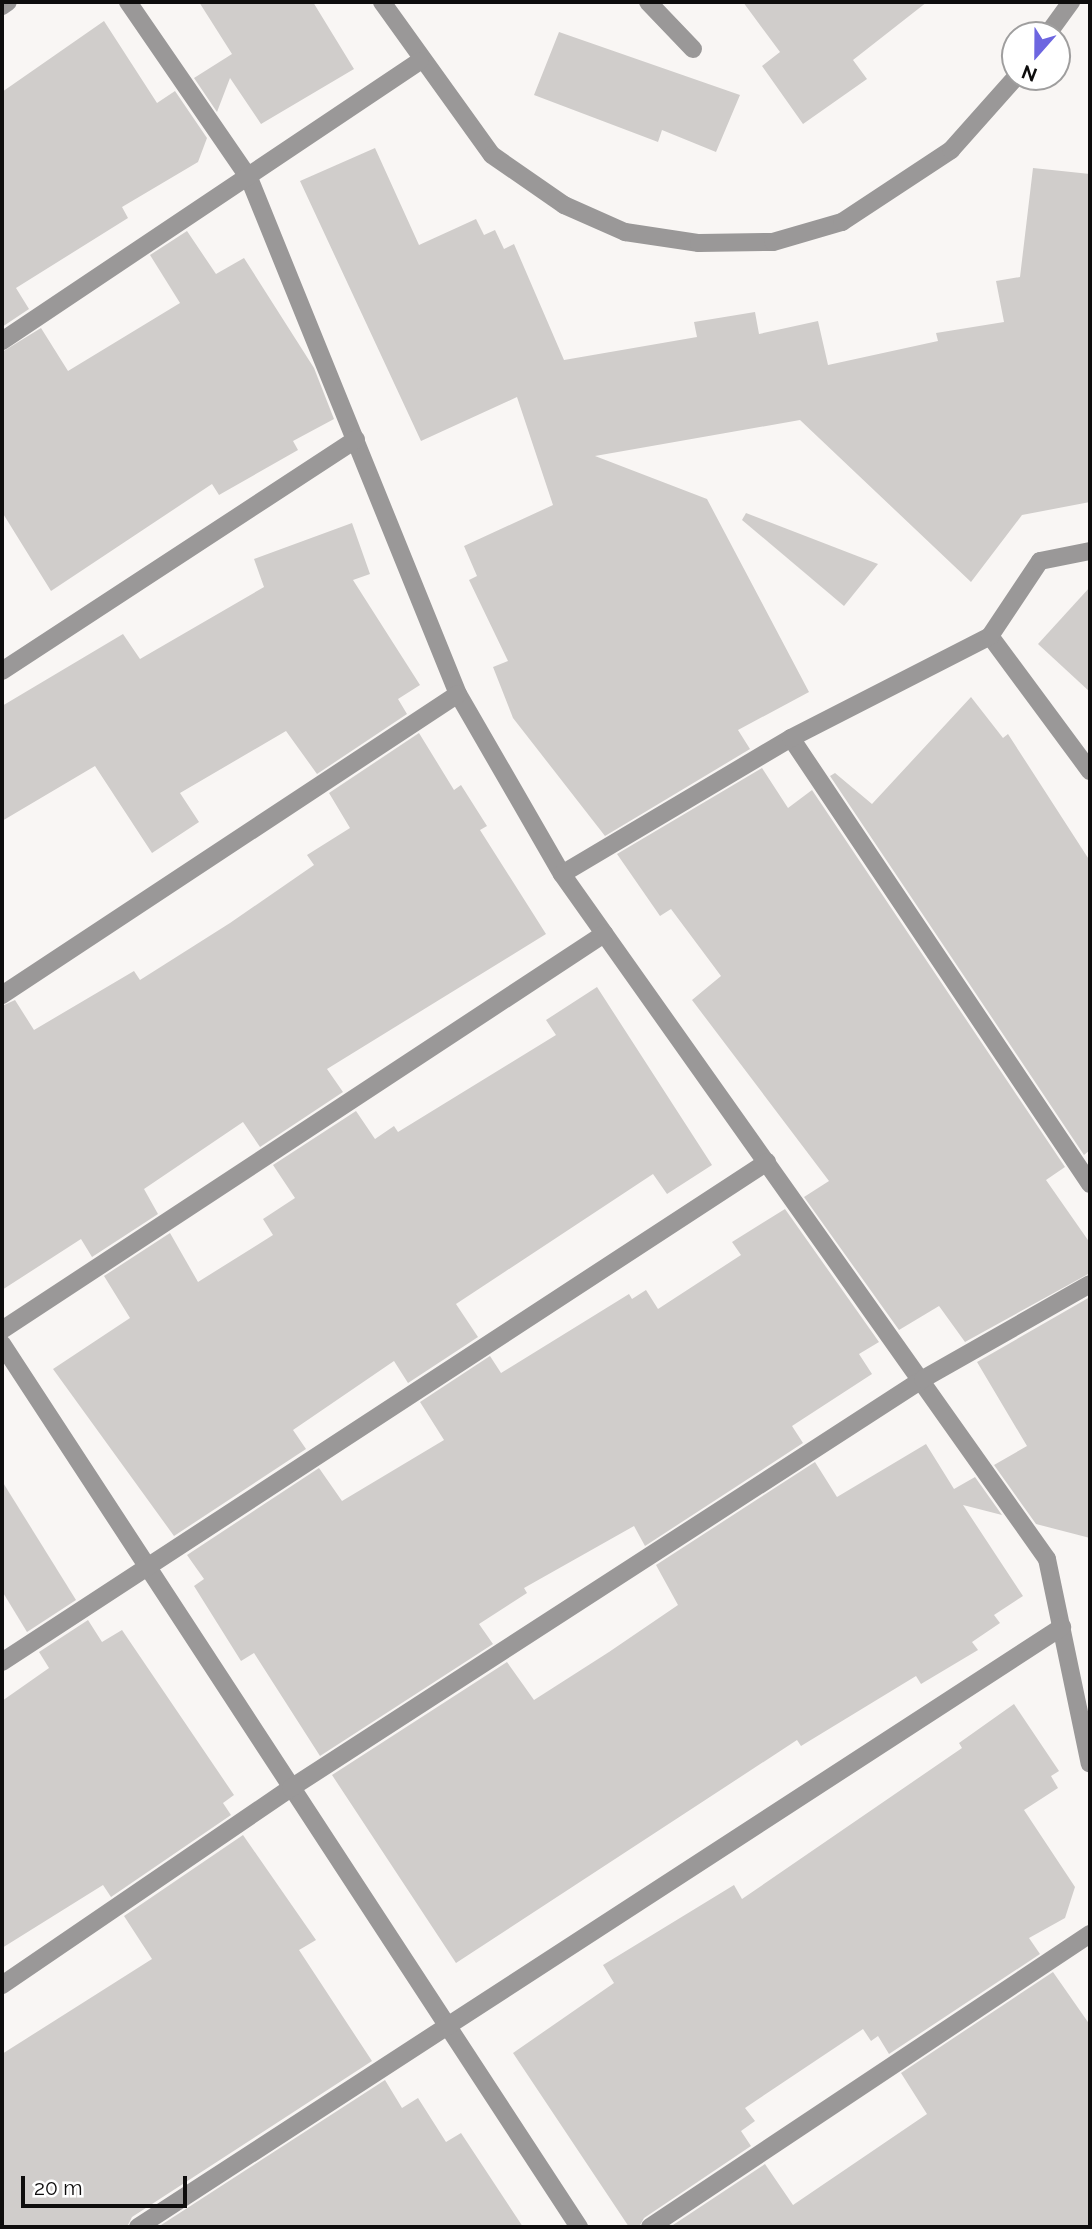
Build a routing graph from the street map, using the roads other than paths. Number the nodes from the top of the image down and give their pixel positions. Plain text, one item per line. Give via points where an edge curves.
1 (8, 2) edge
2 (128, 2) edge
3 (382, 2) edge
4 (648, 2) edge
5 (1071, 2) edge
6 (2, 6) edge
7 (1057, 21) edge
8 (693, 49) dead end
9 (420, 61) junction
10 (1004, 91) edge
11 (249, 178) junction
12 (2, 341) edge
13 (356, 439) junction
14 (1090, 551) edge
15 (990, 636) junction
16 (2, 670) edge
17 (458, 694) junction
18 (791, 738) junction
19 (1090, 771) edge
20 (562, 874) junction
21 (604, 934) junction
22 (2, 995) edge
23 (767, 1162) junction
24 (1090, 1184) edge
25 (1090, 1283) edge
26 (2, 1330) edge
27 (2, 1344) edge
28 (923, 1379) junction
29 (146, 1566) junction
30 (1062, 1627) junction
31 (2, 1662) edge
32 (1090, 1763) edge
33 (291, 1788) junction
34 (1090, 1934) edge
35 (2, 1985) edge
36 (444, 2023) junction
37 (138, 2227) edge
38 (579, 2227) edge
39 (650, 2227) edge

1 - 6 street
2 - 11 street
3 - 9 street
4 - 8 street
5 - 7 street
9 - 10 street via 492,155 564,205 625,232 699,243 773,242 842,222 951,150
9 - 11 street
11 - 12 street
11 - 13 street
13 - 16 street
13 - 17 street
14 - 15 street via 1040,561
15 - 18 street
15 - 19 street
17 - 20 street
17 - 22 street
18 - 20 street
18 - 24 street
20 - 21 street
21 - 23 street
21 - 26 street
23 - 28 street
23 - 29 street
25 - 28 street
27 - 29 street
28 - 30 street via 1047,1559
28 - 33 street
29 - 31 street
29 - 33 street
30 - 32 street
30 - 36 street
33 - 35 street
33 - 36 street
34 - 39 street
36 - 37 street
36 - 38 street

